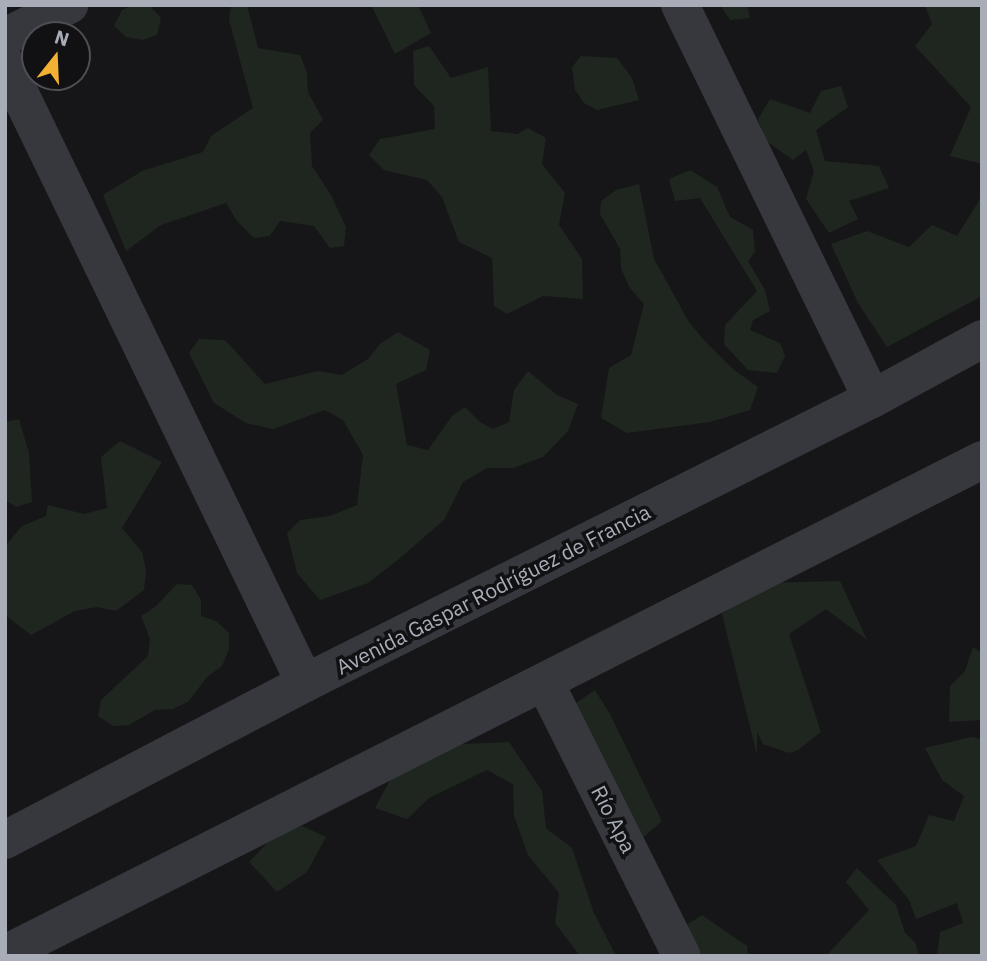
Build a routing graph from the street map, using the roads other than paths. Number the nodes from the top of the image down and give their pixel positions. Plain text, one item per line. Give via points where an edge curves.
1 (69, 5) edge
2 (680, 5) edge
3 (5, 37) edge
4 (5, 63) edge
5 (982, 339) edge
6 (872, 400) junction
7 (982, 460) edge
8 (545, 682) junction
9 (305, 683) junction
10 (5, 840) edge
11 (5, 954) edge
12 (682, 956) edge

1 - 3 street
2 - 6 street
4 - 9 street
5 - 6 street, Avenida Gaspar Rodríguez de Francia
6 - 9 street, Avenida Gaspar Rodríguez de Francia
7 - 8 street
8 - 11 street
8 - 12 street, Río Apa
9 - 10 street, Avenida Gaspar Rodríguez de Francia

